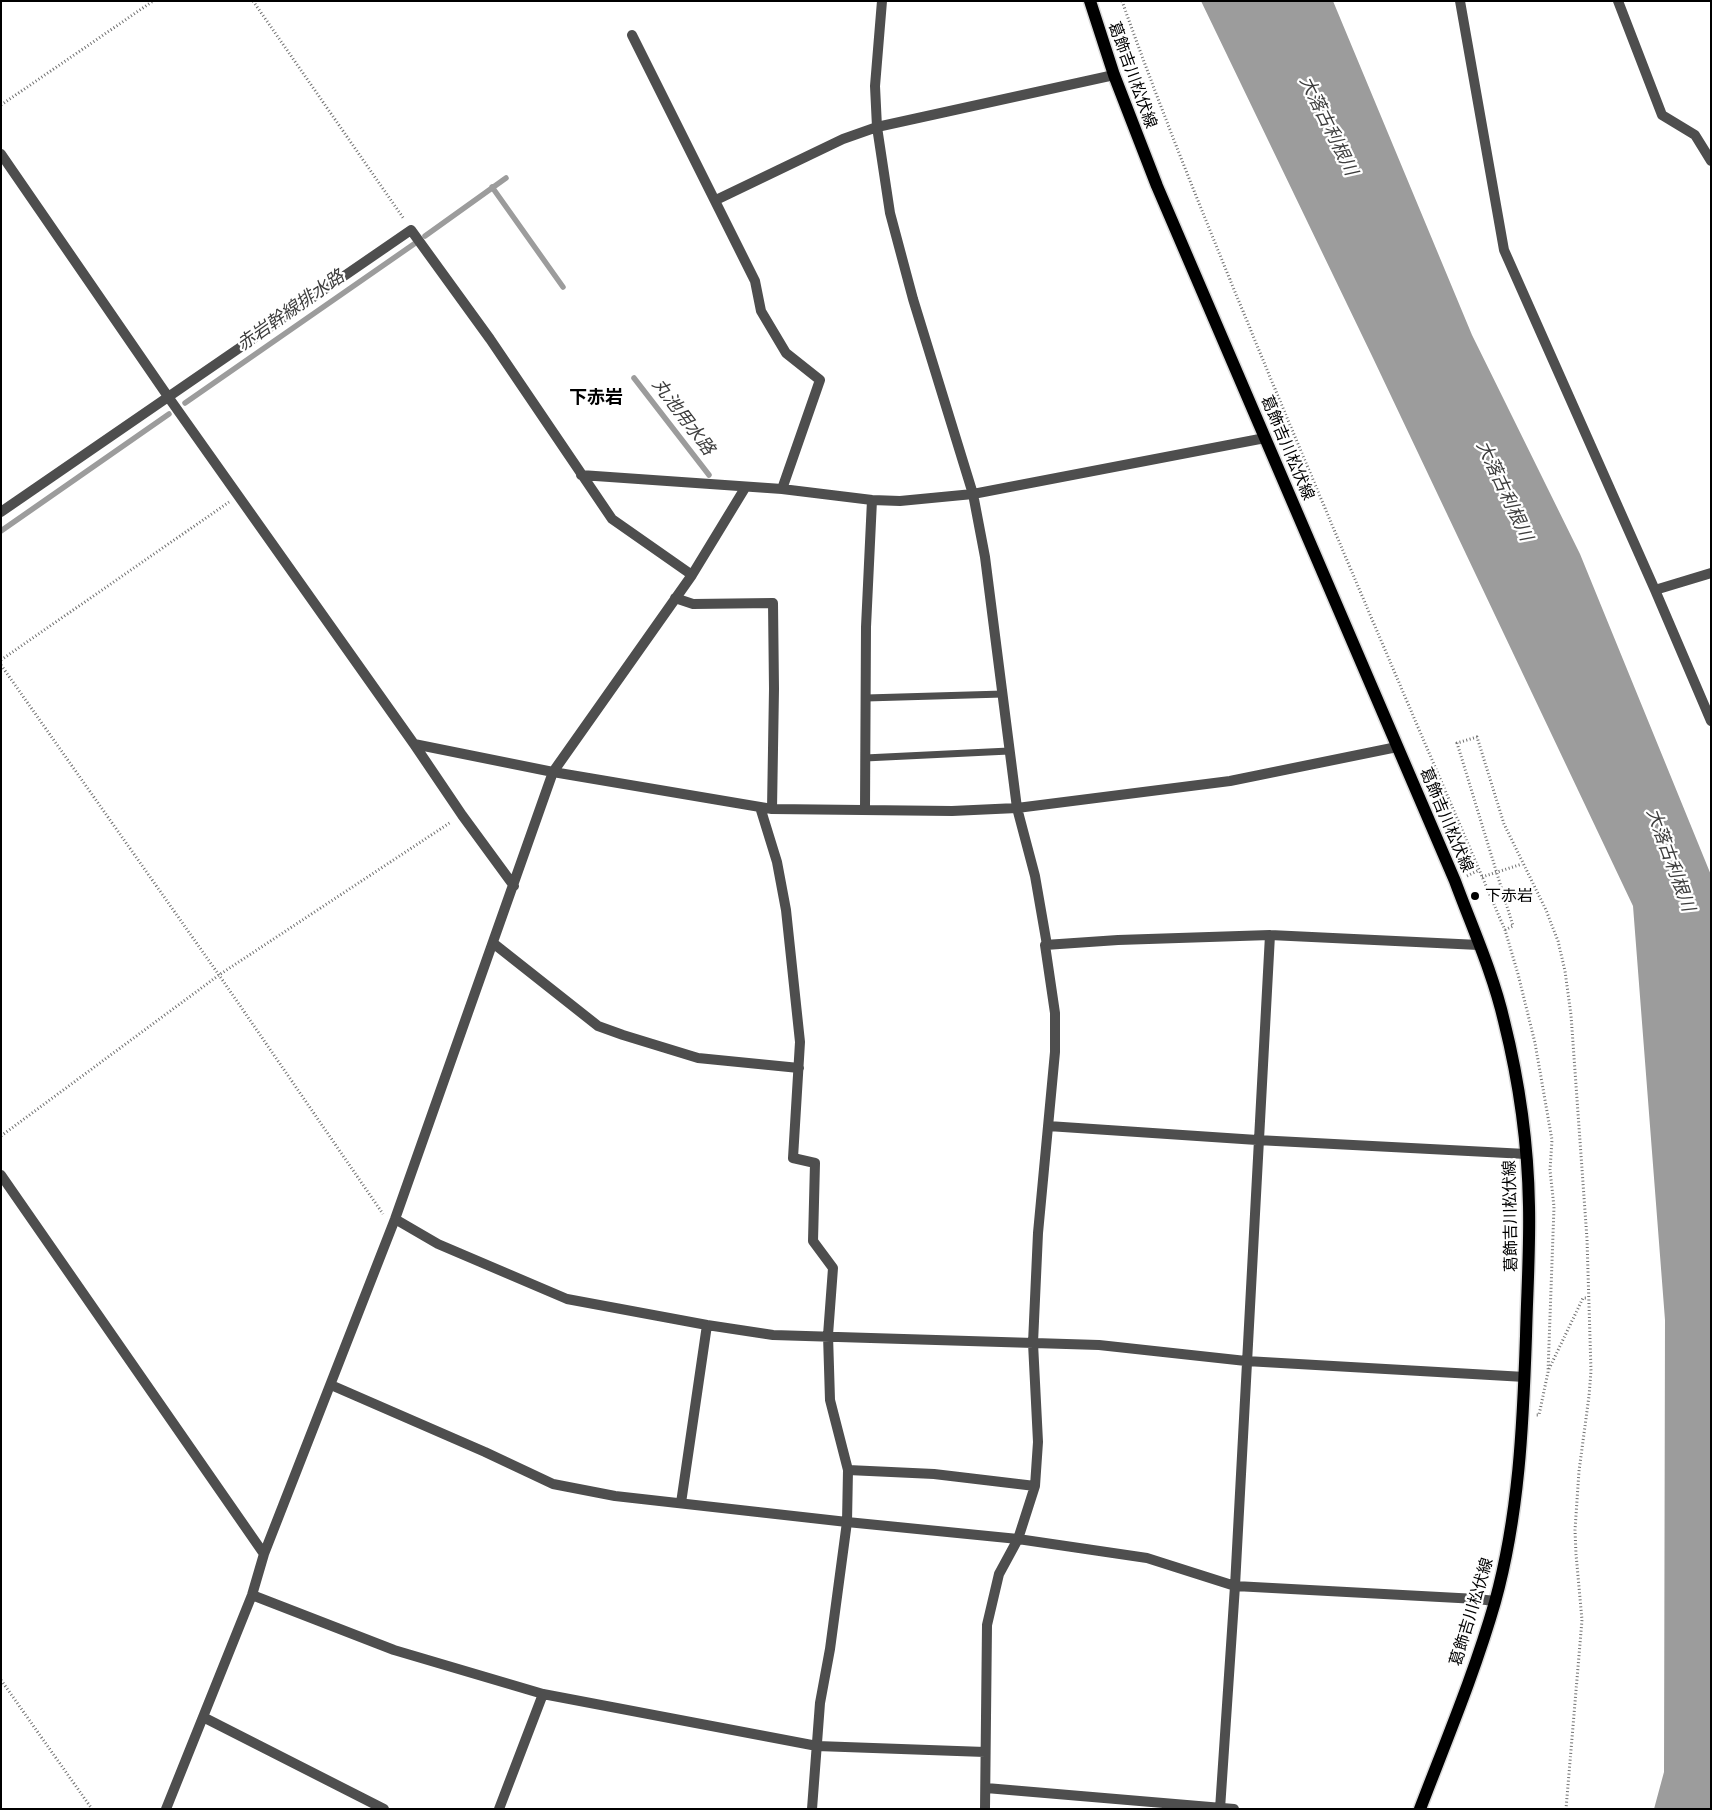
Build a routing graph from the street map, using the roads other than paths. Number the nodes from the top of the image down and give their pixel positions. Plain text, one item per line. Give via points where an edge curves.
1 (882, 1) edge
2 (1090, 1) edge
3 (1460, 1) edge
4 (1618, 1) edge
5 (632, 35) dead end
6 (1114, 75) junction
7 (877, 127) junction
8 (1, 154) edge
9 (1711, 162) edge
10 (716, 200) junction
11 (169, 398) junction
12 (1264, 438) junction
13 (581, 474) junction
14 (745, 488) junction
15 (782, 489) junction
16 (973, 494) junction
17 (872, 500) junction
18 (1, 512) edge
19 (1711, 573) edge
20 (692, 575) junction
21 (1655, 590) junction
22 (675, 598) junction
23 (1003, 694) junction
24 (866, 698) junction
25 (1711, 721) edge
26 (414, 744) junction
27 (1397, 747) junction
28 (1009, 751) junction
29 (866, 758) junction
30 (553, 772) junction
31 (760, 807) junction
32 (1017, 808) junction
33 (772, 809) junction
34 (865, 809) junction
35 (514, 886) junction
36 (1270, 935) junction
37 (493, 943) junction
38 (1047, 945) junction
39 (1479, 946) junction
40 (799, 1068) junction
41 (1048, 1126) junction
42 (1258, 1140) junction
43 (1526, 1154) junction
44 (1, 1175) edge
45 (393, 1223) junction
46 (707, 1325) junction
47 (828, 1335) junction
48 (1033, 1343) junction
49 (1246, 1360) junction
50 (1525, 1377) junction
51 (331, 1385) junction
52 (848, 1470) junction
53 (1035, 1486) junction
54 (681, 1503) junction
55 (847, 1522) junction
56 (1018, 1539) junction
57 (264, 1554) junction
58 (1235, 1586) junction
59 (252, 1595) junction
60 (1495, 1601) junction
61 (543, 1694) junction
62 (203, 1717) junction
63 (817, 1746) junction
64 (985, 1752) junction
65 (986, 1788) junction
66 (1220, 1808) edge
67 (166, 1809) edge
68 (384, 1809) edge
69 (499, 1809) edge
70 (812, 1809) edge
71 (985, 1809) edge
72 (1234, 1809) edge
73 (1420, 1809) edge

1 - 7 street via 875,86
2 - 6 main road, 葛飾吉川松伏線
3 - 21 street via 1504,250
4 - 9 street via 1662,114 1695,135
5 - 10 street
6 - 7 street
6 - 12 main road, 葛飾吉川松伏線 via 1157,186
7 - 10 street via 843,139
7 - 16 street via 890,213
8 - 11 street
10 - 15 street via 756,281 761,311 786,353 820,380
11 - 13 street via 411,230 490,339
11 - 18 street
11 - 26 street
12 - 16 street
12 - 27 main road, 葛飾吉川松伏線
13 - 14 street
13 - 20 street via 612,519
14 - 15 street
14 - 20 street
15 - 17 street
16 - 17 street via 900,501
16 - 23 street via 985,557
17 - 24 street
19 - 21 street
20 - 22 street
21 - 25 street
22 - 30 street
22 - 33 street via 693,604 773,603
23 - 24 lane
23 - 28 street
24 - 29 street
26 - 30 street
26 - 35 street
27 - 32 street via 1230,781
27 - 39 main road, 葛飾吉川松伏線 via 1455,881
28 - 29 lane
28 - 32 street
29 - 34 street
30 - 31 street
30 - 35 street
31 - 33 street
31 - 40 street via 777,862 786,910 800,1042
32 - 34 street via 952,811
32 - 38 street via 1035,876
33 - 34 street
35 - 37 street
36 - 38 street
36 - 39 street
36 - 42 street
37 - 40 street via 598,1026 698,1058
37 - 45 street
38 - 41 street via 1055,1013
39 - 43 main road, 葛飾吉川松伏線 via 1504,1021
40 - 47 street via 793,1158 815,1163 813,1241 833,1268
41 - 42 street
41 - 48 street via 1038,1233
42 - 43 street
42 - 49 street
43 - 50 main road, 葛飾吉川松伏線 via 1529,1207
44 - 57 street
45 - 46 street via 567,1299
45 - 51 street
46 - 47 street via 773,1335
46 - 54 street
47 - 48 street
47 - 52 street via 830,1400
48 - 49 street via 1099,1345
48 - 53 street via 1038,1442
49 - 50 street
49 - 58 street
50 - 60 main road, 葛飾吉川松伏線 via 1513,1511
51 - 54 street via 553,1484 615,1496
51 - 57 street
52 - 53 street via 934,1474
52 - 55 street
53 - 56 street
54 - 55 street
55 - 56 street
55 - 63 street via 820,1703
56 - 58 street via 1147,1558
56 - 64 street via 999,1574 987,1625
57 - 59 street
58 - 60 street
58 - 66 street
59 - 61 street via 394,1650
59 - 62 street
60 - 73 main road, 葛飾吉川松伏線
61 - 63 street
61 - 69 street
62 - 67 street
62 - 68 street
63 - 64 street
63 - 70 street
64 - 65 street
65 - 66 street
65 - 71 street
66 - 72 street

